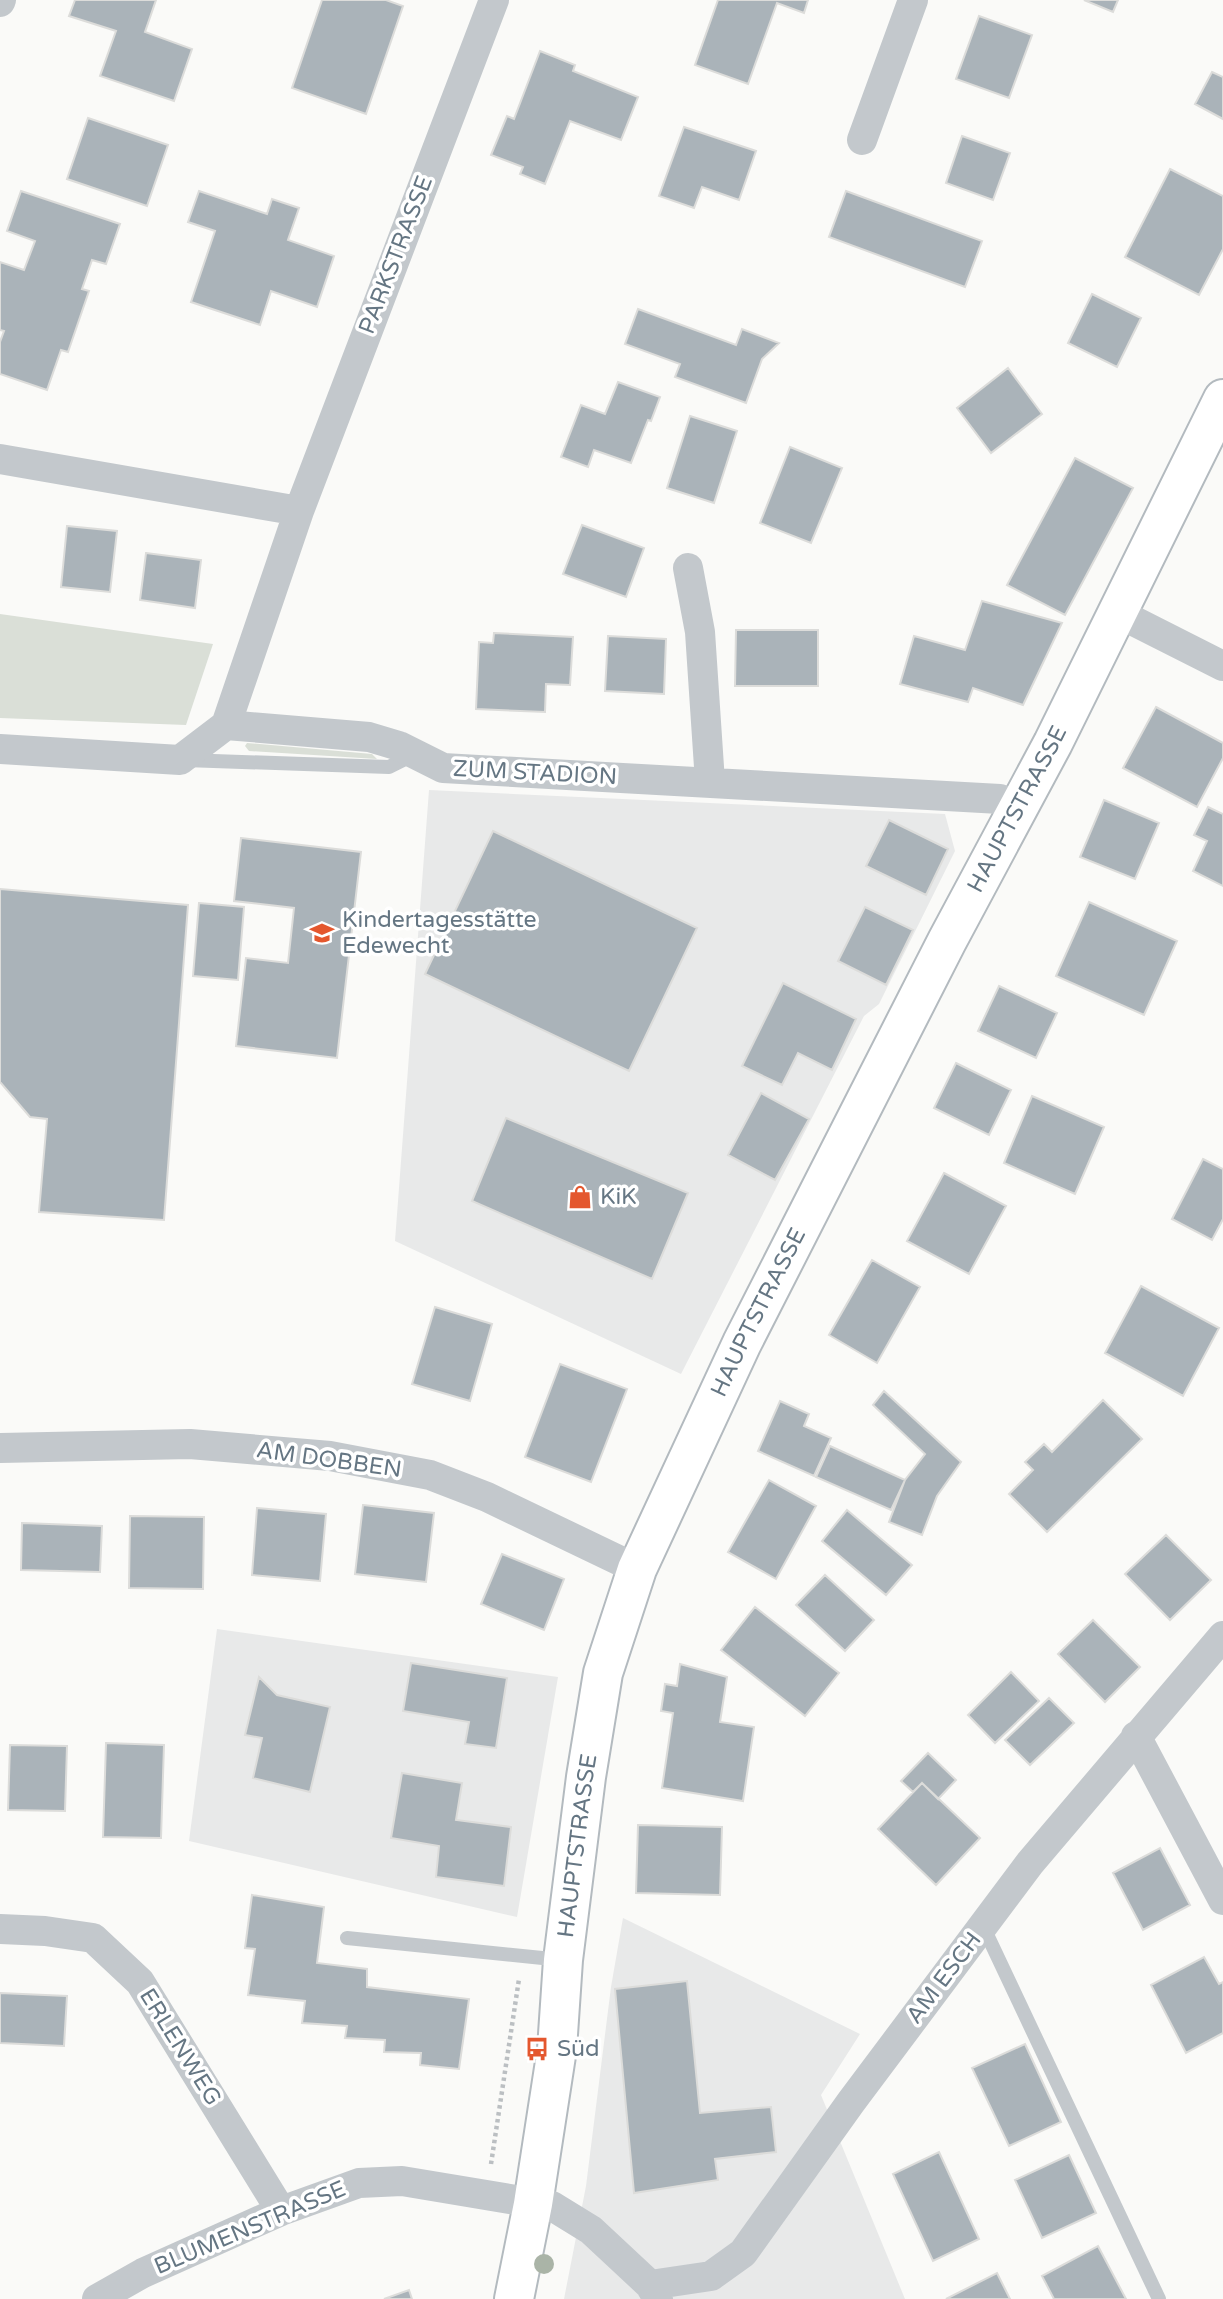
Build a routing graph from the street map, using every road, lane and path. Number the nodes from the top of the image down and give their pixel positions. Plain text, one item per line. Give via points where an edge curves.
1 (494, 0) edge
2 (913, 0) edge
3 (862, 140) dead end
4 (1223, 399) edge
5 (0, 459) edge
6 (299, 511) junction
7 (688, 568) dead end
8 (1118, 613) junction
9 (1223, 666) edge
10 (226, 726) junction
11 (0, 749) edge
12 (415, 754) junction
13 (180, 760) junction
14 (710, 782) junction
15 (1018, 808) junction
16 (0, 1448) edge
17 (637, 1569) junction
18 (1223, 1636) edge
19 (1136, 1736) junction
20 (1223, 1900) edge
21 (983, 1926) junction
22 (0, 1929) edge
23 (347, 1938) dead end
24 (522, 1957) junction
25 (563, 1960) junction
26 (494, 2196) junction
27 (533, 2204) junction
28 (281, 2211) junction
29 (654, 2292) edge
30 (97, 2299) edge
31 (514, 2299) edge
32 (1159, 2299) edge

1 - 6 street, PARKSTRASSE
2 - 3 street
4 - 8 main road, HAUPTSTRASSE
5 - 6 street
6 - 10 street, PARKSTRASSE
7 - 14 street via 699,632
8 - 9 street
8 - 15 main road, HAUPTSTRASSE
10 - 12 street, ZUM STADION via 369,737
10 - 13 street
11 - 13 street
12 - 13 lane via 389,767
12 - 14 street, ZUM STADION via 443,768
14 - 15 street, ZUM STADION via 1000,799
15 - 17 main road, HAUPTSTRASSE via 742,1343
16 - 17 street, AM DOBBEN via 190,1444 380,1465 430,1475 487,1496
17 - 25 main road, HAUPTSTRASSE via 603,1673
18 - 19 street, AM ESCH
19 - 20 street
19 - 21 street, AM ESCH
21 - 29 street, AM ESCH via 743,2253 711,2276
21 - 32 lane
22 - 28 street, ERLENWEG via 93,1938 140,1982
23 - 24 lane
24 - 25 lane
24 - 26 path via 491,2162
25 - 27 main road, HAUPTSTRASSE via 557,2049
26 - 27 street, BLUMENSTRASSE
26 - 28 street, BLUMENSTRASSE via 402,2181 359,2183
27 - 29 street, BLUMENSTRASSE via 552,2206 592,2230
27 - 31 main road, HAUPTSTRASSE
28 - 30 street, BLUMENSTRASSE via 143,2273

